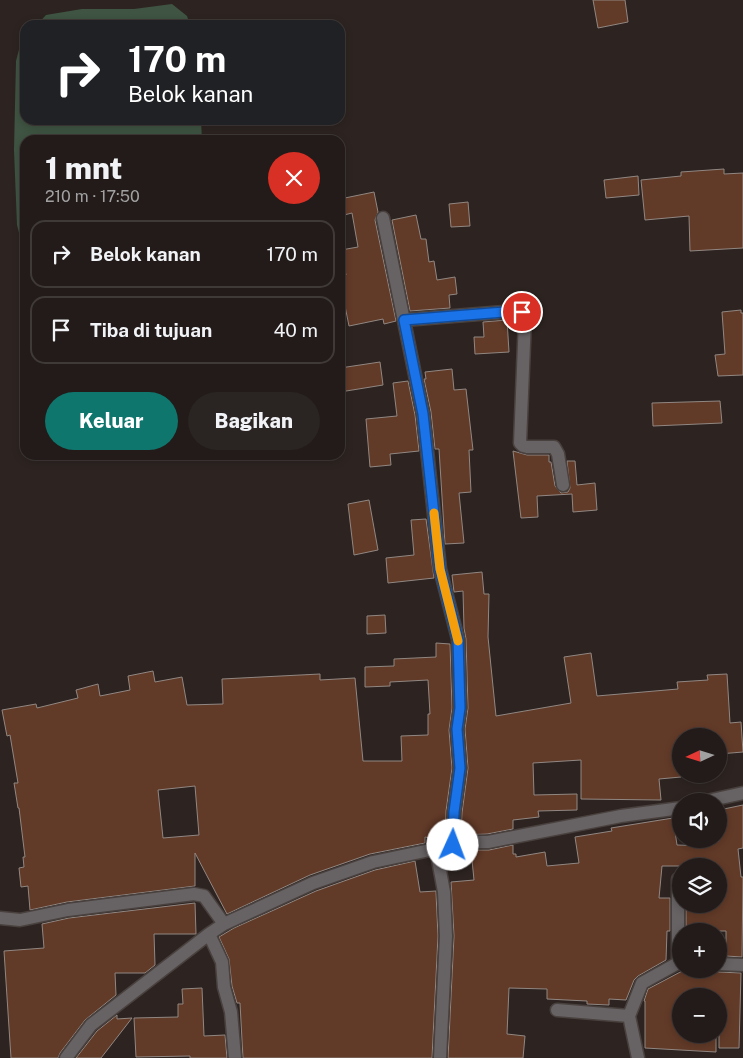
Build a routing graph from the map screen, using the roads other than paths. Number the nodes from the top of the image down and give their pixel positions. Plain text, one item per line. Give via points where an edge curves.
1 (383, 218) dead end
2 (404, 320) junction
3 (563, 485) dead end
4 (743, 792) edge
5 (727, 796) edge
6 (672, 809) edge
7 (453, 845) junction
8 (436, 849) junction
9 (0, 918) edge
10 (224, 924) junction
11 (209, 934) junction
12 (727, 964) edge
13 (743, 965) edge
14 (672, 967) edge
15 (557, 1010) dead end
16 (629, 1016) junction
17 (66, 1058) edge
18 (236, 1058) edge
19 (440, 1058) edge
20 (638, 1058) edge

1 - 2 street
2 - 3 street via 522,312 520,443 527,447 554,447
2 - 7 street via 423,414 440,569 458,640 460,768
4 - 5 street
6 - 7 street via 488,842
7 - 8 street
8 - 10 street via 373,862 313,883
8 - 19 street via 444,892 446,936
9 - 10 street via 20,920 68,910 194,894 204,896
10 - 11 street
11 - 17 street via 91,1025
11 - 18 street via 222,962
12 - 13 street
14 - 16 street via 642,983
15 - 16 street
16 - 20 street

